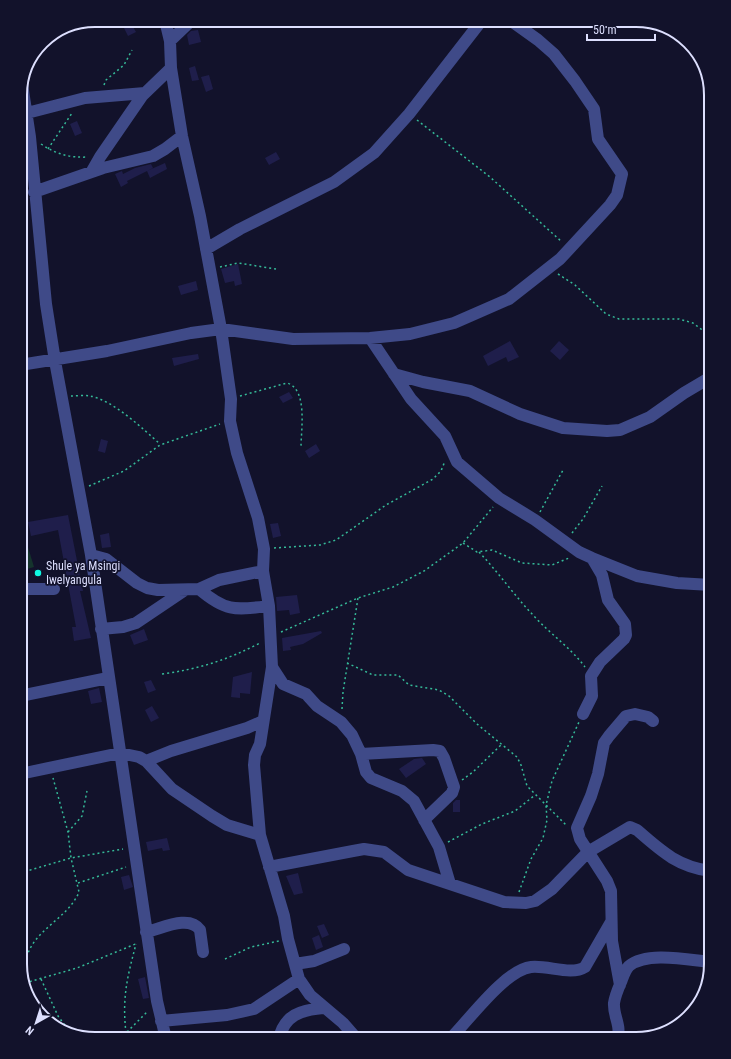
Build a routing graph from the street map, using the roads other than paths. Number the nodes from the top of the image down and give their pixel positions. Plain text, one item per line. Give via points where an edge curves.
1 (167, 27) edge
2 (185, 27) edge
3 (477, 27) edge
4 (520, 27) edge
5 (170, 41) junction
6 (171, 68) junction
7 (145, 93) junction
8 (27, 113) joint
9 (182, 136) junction
10 (92, 171) junction
11 (34, 192) junction
12 (206, 250) junction
13 (221, 329) junction
14 (370, 338) junction
15 (54, 361) junction
16 (27, 364) edge
17 (394, 374) junction
18 (704, 381) edge
19 (91, 555) junction
20 (592, 558) junction
21 (263, 571) junction
22 (704, 585) edge
23 (27, 589) edge
24 (54, 589) dead end
25 (199, 589) junction
26 (185, 590) junction
27 (269, 606) junction
28 (101, 629) junction
29 (272, 667) junction
30 (108, 678) junction
31 (27, 695) edge
32 (583, 714) road end
33 (263, 721) junction
34 (653, 721) dead end
35 (120, 753) junction
36 (361, 754) junction
37 (146, 761) junction
38 (27, 772) edge
39 (424, 820) junction
40 (260, 834) junction
41 (588, 852) junction
42 (269, 867) junction
43 (704, 870) edge
44 (450, 884) junction
45 (611, 922) junction
46 (144, 939) junction
47 (344, 949) dead end
48 (203, 952) dead end
49 (704, 962) edge
50 (295, 964) junction
51 (299, 979) junction
52 (620, 985) junction
53 (323, 1008) junction
54 (161, 1021) junction
55 (164, 1032) edge
56 (282, 1032) edge
57 (351, 1032) edge
58 (456, 1032) edge
59 (618, 1032) edge

1 - 5 street
2 - 5 street
3 - 12 street via 409,114 374,154 347,174 240,229
4 - 14 street via 554,54 594,109 598,139 622,174 617,195 570,249 509,299 482,312 432,329
5 - 6 street
6 - 7 street
6 - 9 street
7 - 8 street via 98,97
7 - 10 street
8 - 11 street
9 - 10 street via 153,156
9 - 12 street
10 - 11 street
11 - 15 street
12 - 13 street
13 - 14 street via 293,339
13 - 15 street
13 - 21 street via 231,399 230,421 258,518 264,549
14 - 17 street
15 - 16 street
15 - 19 street
17 - 18 street via 470,391 520,414 563,428 606,431 620,430 650,417
17 - 20 street via 411,399 445,436 457,462 466,471 499,498 579,552
19 - 26 street via 106,559 147,588
19 - 28 street
20 - 22 street via 636,576
20 - 32 street via 602,575 608,600 626,629 624,639 600,662 591,676 592,696
21 - 25 street via 219,580
21 - 27 street
23 - 24 street
25 - 26 street
25 - 27 street via 211,600 235,610
26 - 28 street via 136,623
27 - 29 street
28 - 30 street
29 - 33 street
29 - 36 street via 283,684 306,694 317,706 341,722 352,735
30 - 31 street
30 - 35 street
33 - 37 street
33 - 40 street via 254,765
34 - 41 street via 635,714 626,716 604,743 591,796 578,823 580,839
35 - 37 street
35 - 38 street
35 - 46 street via 135,846
36 - 39 street via 366,772 371,778 408,794
36 - 39 street via 439,750 454,786 452,793
37 - 40 street via 172,789 212,816 227,825
39 - 44 street via 439,847
40 - 42 street
41 - 43 street via 630,827 683,865
41 - 44 street via 564,877 535,901 504,902
41 - 45 street via 610,886 613,906
42 - 44 street via 370,849 384,852 408,870
42 - 50 street
45 - 52 street
45 - 58 street via 585,967 576,970 531,967 515,972
46 - 48 street via 172,925 193,924 200,930
46 - 54 street
47 - 50 street via 314,961
49 - 52 street via 654,958 642,960 628,967
50 - 51 street
51 - 53 street
51 - 54 street via 254,1009 227,1015
52 - 59 street via 614,1002
53 - 56 street via 304,1011 289,1018
53 - 57 street
54 - 55 street

